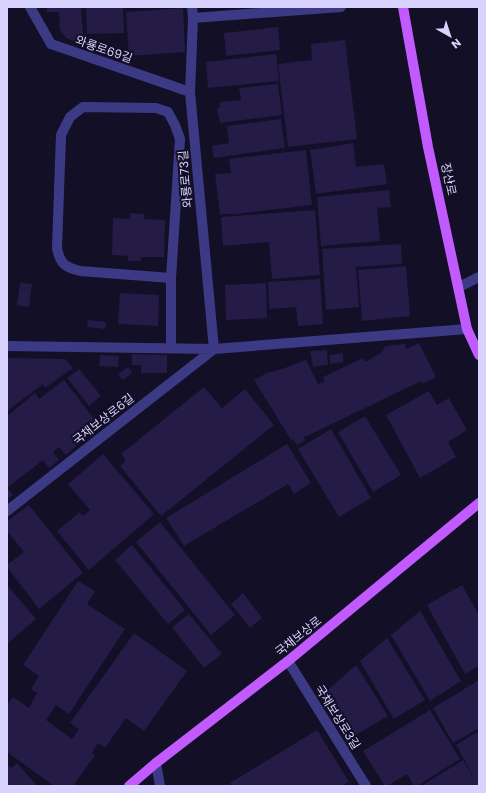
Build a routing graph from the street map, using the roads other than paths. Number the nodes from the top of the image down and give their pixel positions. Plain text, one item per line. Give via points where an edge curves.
1 (30, 7) edge
2 (192, 7) edge
3 (341, 7) edge
4 (403, 7) edge
5 (193, 18) junction
6 (190, 92) junction
7 (479, 277) edge
8 (171, 278) junction
9 (459, 287) junction
10 (467, 329) junction
11 (7, 346) edge
12 (171, 348) junction
13 (214, 349) junction
14 (479, 355) edge
15 (479, 503) edge
16 (7, 511) edge
17 (288, 661) junction
18 (156, 763) junction
19 (129, 786) edge
20 (160, 786) edge
21 (366, 786) edge

1 - 6 street, 와룡로69길 via 51,44
2 - 5 street, 와룡로73길
3 - 5 street
4 - 9 main road, 장산로 via 428,147
5 - 6 street, 와룡로73길
6 - 13 street, 와룡로73길
7 - 9 street
8 - 8 street via 180,139 175,124 168,112 156,108 82,108 70,117 61,135 56,248 60,260 69,268 80,271
8 - 12 street
9 - 10 main road, 장산로
10 - 13 street
10 - 14 main road, 장산로
11 - 12 street
12 - 13 street
13 - 16 street, 국채보상로6길
15 - 17 main road, 국채보상로
17 - 18 main road, 국채보상로
17 - 21 street, 국채보상로3길
18 - 19 main road, 국채보상로
18 - 20 street

